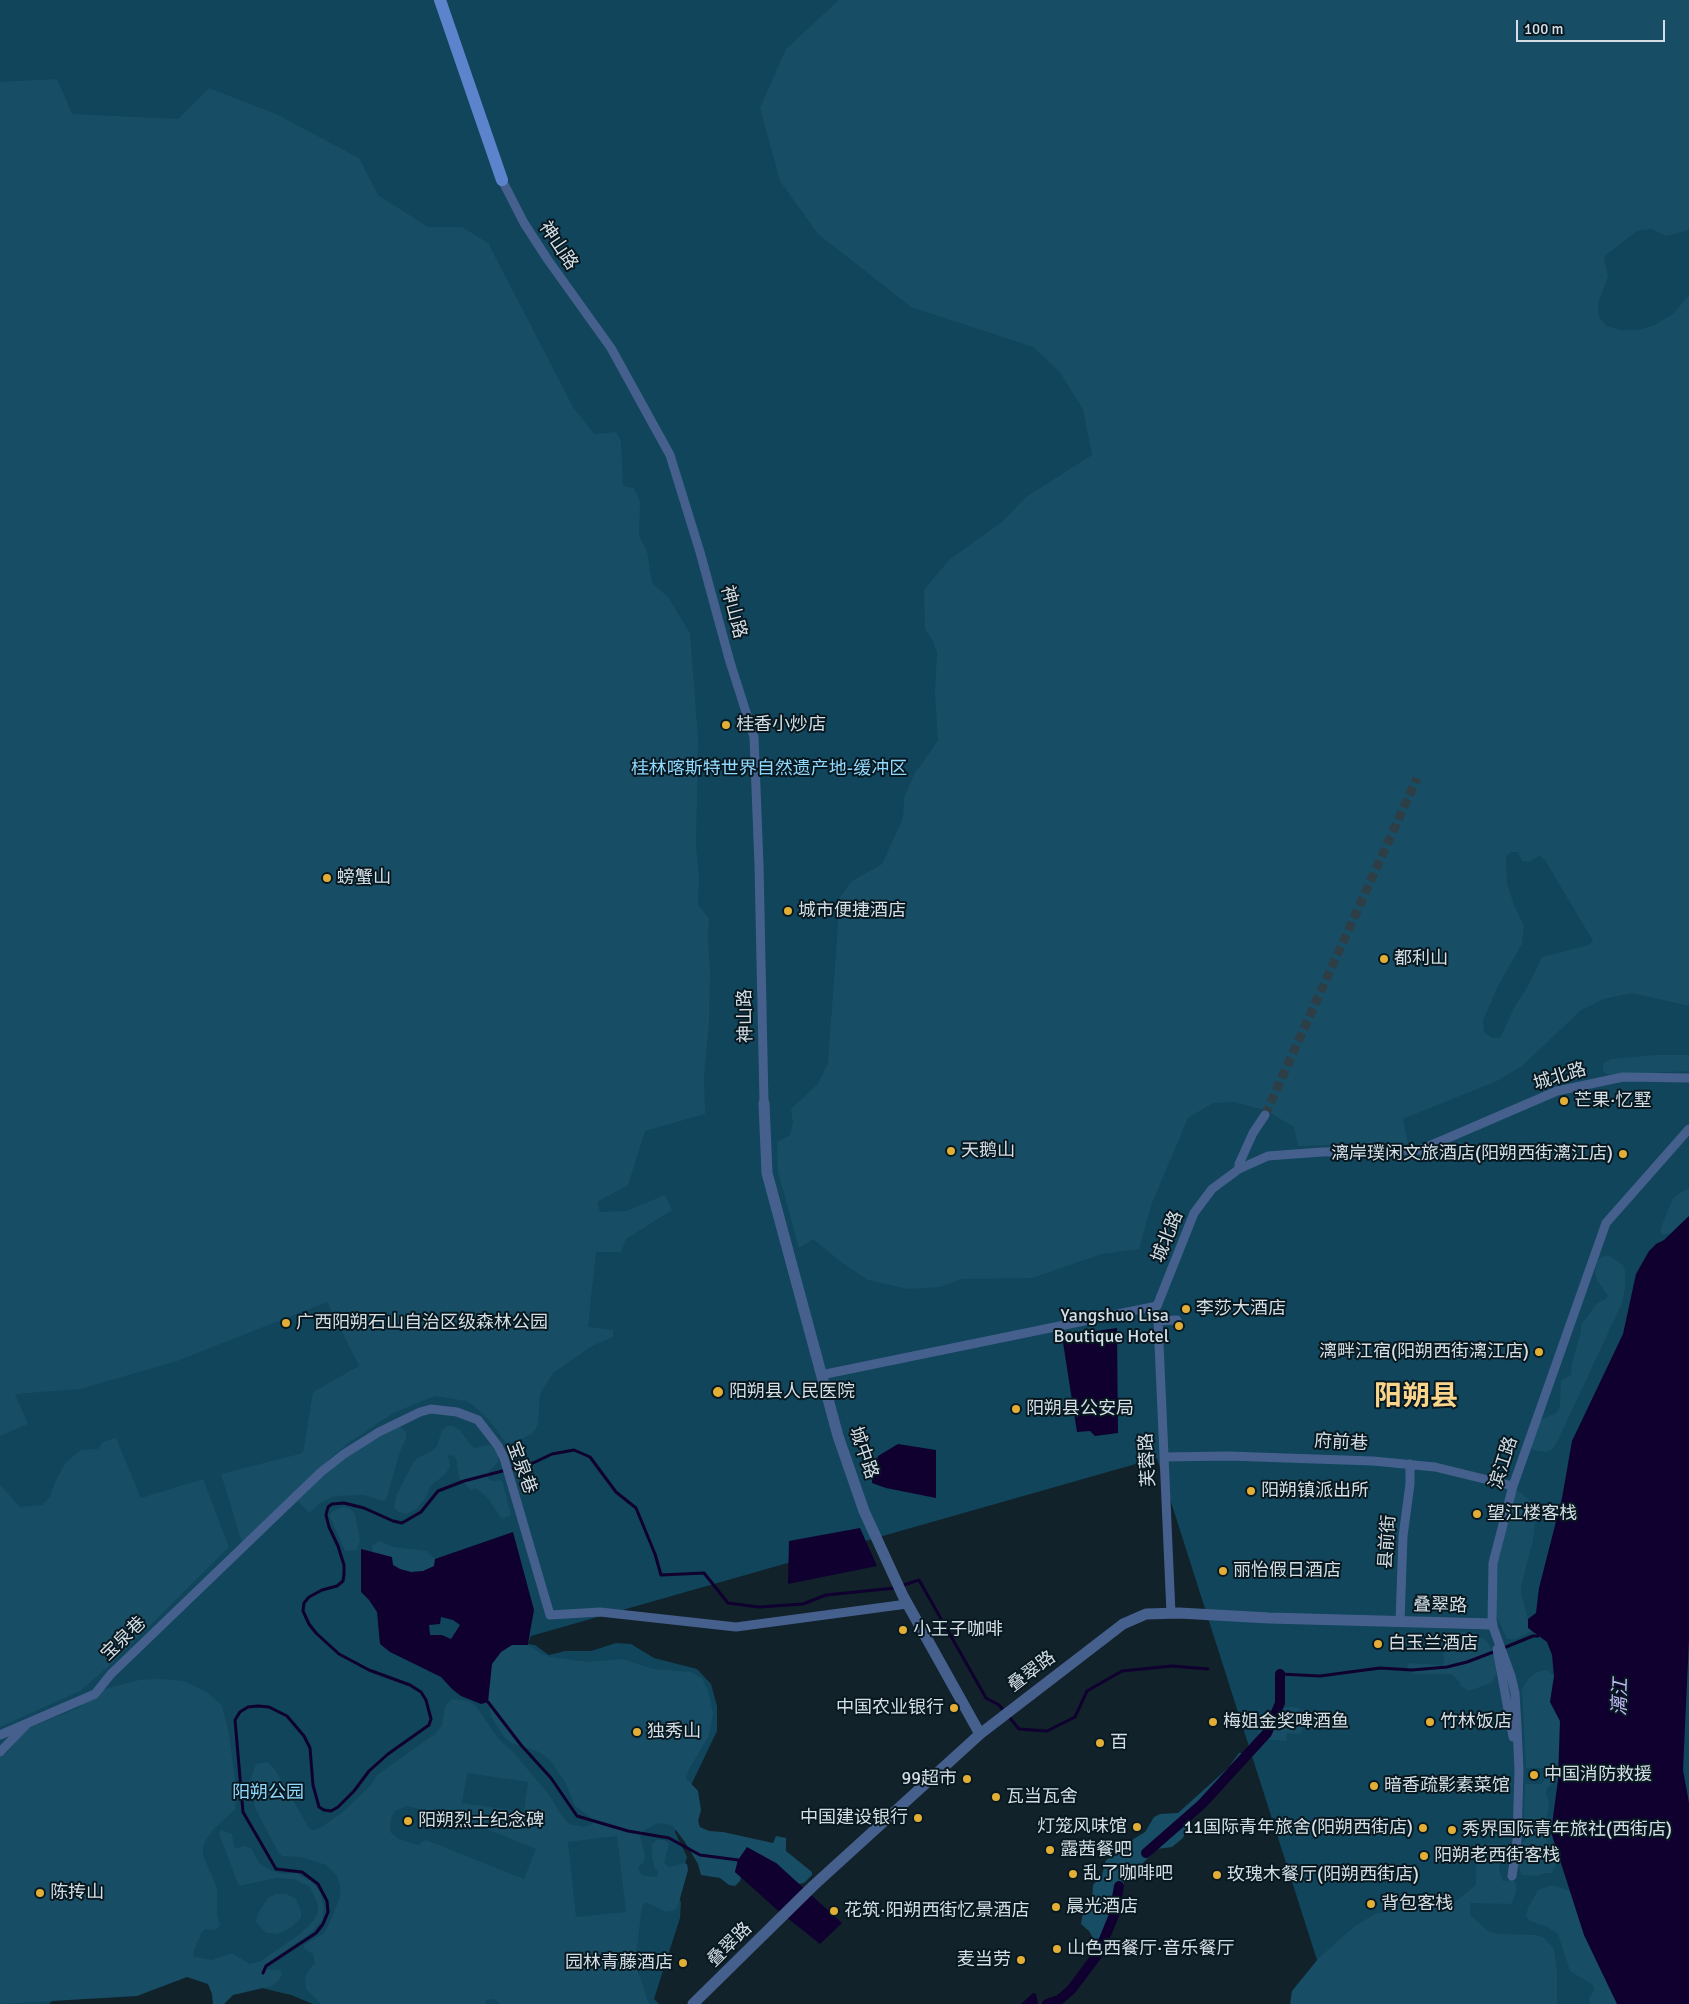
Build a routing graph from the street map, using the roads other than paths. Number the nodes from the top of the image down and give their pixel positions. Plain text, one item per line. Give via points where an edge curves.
1 (440, 0) edge
2 (502, 180) joint
3 (1688, 1079) edge
4 (764, 1103) joint
5 (1265, 1115) tunnel mouth
6 (1689, 1128) edge
7 (1239, 1169) junction
8 (1157, 1306) junction
9 (1177, 1320) dead end
10 (1158, 1321) junction
11 (821, 1375) junction
12 (1164, 1457) junction
13 (1410, 1464) junction
14 (1513, 1486) junction
15 (905, 1600) junction
16 (1171, 1613) junction
17 (1400, 1622) junction
18 (1492, 1624) junction
19 (27, 1723) junction
20 (980, 1734) junction
21 (0, 1735) edge
22 (0, 1752) edge
23 (1519, 1770) junction
24 (1512, 1876) dead end
25 (693, 2004) edge

1 - 2 main road
2 - 4 street, 神山路 via 548,260 611,348 670,455 754,737
3 - 7 street, 城北路 via 1623,1076 1557,1091 1420,1150 1268,1156
4 - 11 street, 城中路 via 767,1173
5 - 7 street via 1253,1133
6 - 14 street, 滨江路 via 1606,1222
7 - 8 street, 城北路 via 1212,1189 1194,1213
8 - 10 street, 芙蓉路
8 - 11 street
9 - 10 street
10 - 12 street, 芙蓉路
10 - 16 street
11 - 15 street, 城中路 via 864,1511
12 - 13 street, 府前巷 via 1324,1458
12 - 16 street, 芙蓉路
13 - 14 street, 府前巷 via 1453,1470
13 - 17 street, 县前街
14 - 18 street, 滨江路 via 1493,1563
15 - 19 street, 宝泉巷 via 736,1627 600,1612 550,1615 498,1446 478,1420 457,1412 431,1409 380,1432 321,1472 111,1674 95,1694
15 - 20 street, 城中路
16 - 17 street, 叠翠路
16 - 18 street
16 - 20 street, 叠翠路 via 1146,1614 1123,1624
17 - 18 street, 叠翠路
18 - 23 street
18 - 23 street, 滨江路 via 1515,1693
19 - 21 street, 宝泉巷
19 - 22 street
20 - 25 street, 叠翠路 via 813,1886
23 - 24 street, 滨江路 via 1517,1841

